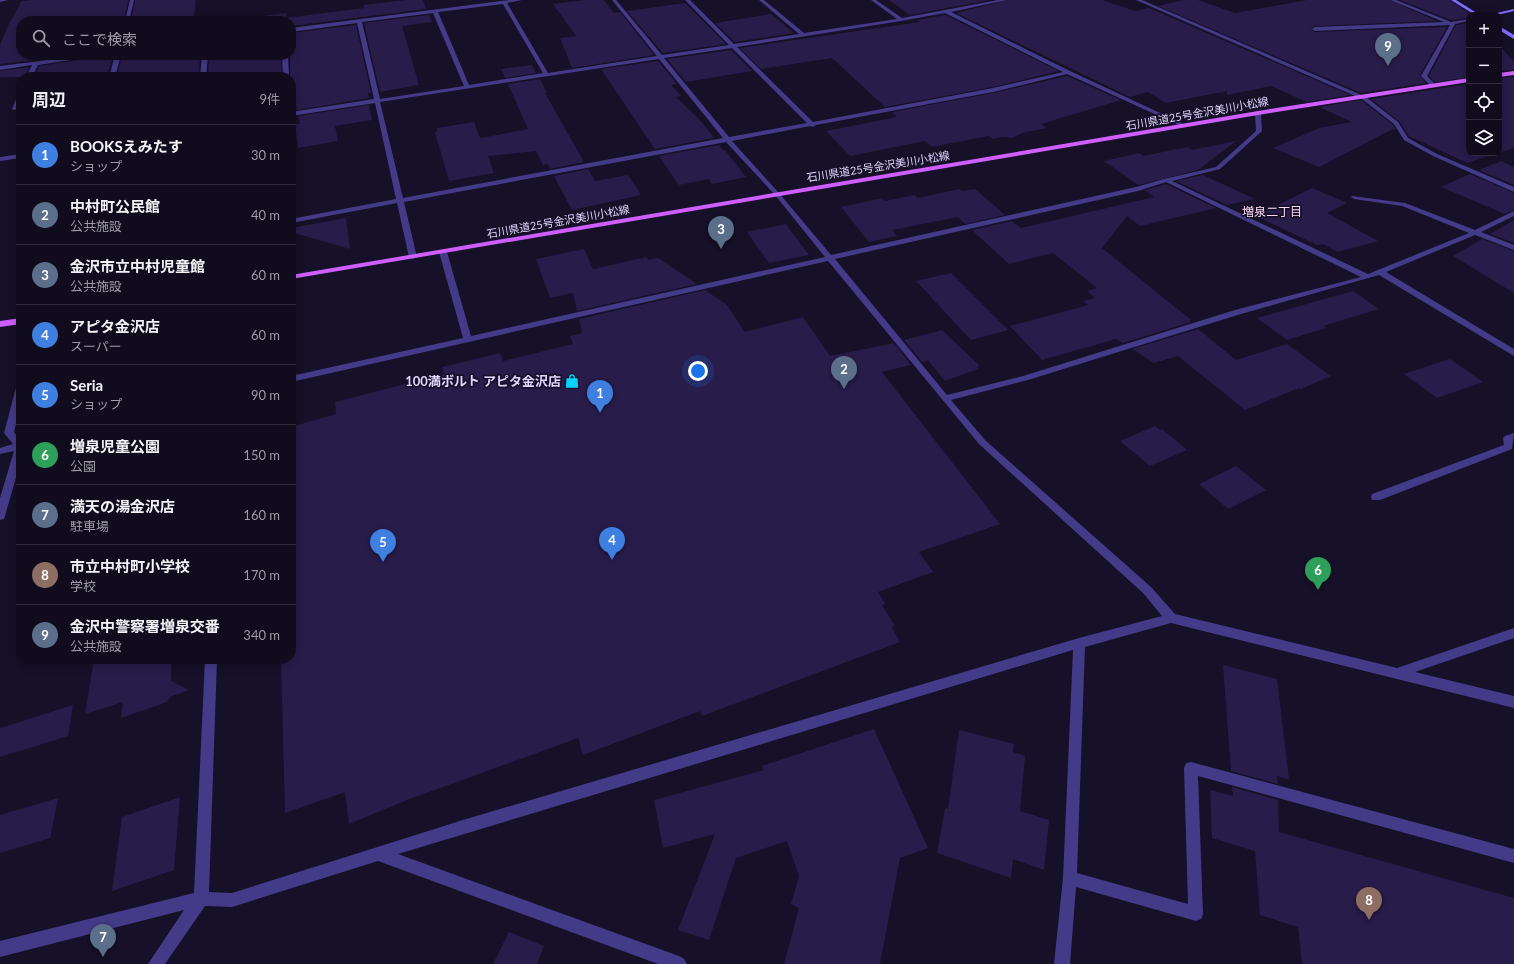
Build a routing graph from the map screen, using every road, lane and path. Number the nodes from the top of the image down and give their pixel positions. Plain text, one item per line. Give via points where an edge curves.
1 (6, 0) edge
2 (132, 0) edge
3 (520, 0) edge
4 (614, 0) edge
5 (687, 0) edge
6 (761, 0) edge
7 (873, 0) edge
8 (1005, 0) edge
9 (1138, 0) edge
10 (1392, 0) edge
11 (1453, 0) edge
12 (0, 1) edge
13 (504, 2) junction
14 (1514, 10) edge
15 (435, 11) junction
16 (945, 11) junction
17 (1473, 12) edge
18 (1502, 12) edge
19 (128, 16) edge
20 (902, 20) junction
21 (359, 21) junction
22 (1466, 21) edge
23 (1453, 23) junction
24 (296, 29) edge
25 (1315, 30) dead end
26 (1502, 30) edge
27 (803, 35) junction
28 (1514, 37) edge
29 (733, 46) junction
30 (661, 57) junction
31 (64, 60) edge
32 (117, 60) edge
33 (205, 60) edge
34 (285, 60) edge
35 (36, 64) junction
36 (0, 68) edge
37 (32, 72) edge
38 (113, 72) edge
39 (203, 72) edge
40 (286, 72) edge
41 (1068, 72) junction
42 (1514, 73) edge
43 (547, 75) junction
44 (1502, 75) edge
45 (1466, 81) edge
46 (1434, 86) junction
47 (466, 87) junction
48 (1364, 98) junction
49 (377, 101) junction
50 (296, 113) edge
51 (1258, 113) junction
52 (813, 125) junction
53 (1185, 126) junction
54 (728, 140) junction
55 (16, 157) edge
56 (0, 159) edge
57 (1166, 180) junction
58 (1514, 190) edge
59 (776, 194) junction
60 (1354, 197) dead end
61 (400, 200) junction
62 (1514, 213) edge
63 (296, 220) edge
64 (1474, 232) junction
65 (1514, 248) edge
66 (443, 252) junction
67 (413, 257) junction
68 (830, 258) junction
69 (1381, 273) junction
70 (296, 276) edge
71 (1368, 277) junction
72 (16, 322) edge
73 (0, 324) edge
74 (468, 340) junction
75 (1514, 353) edge
76 (296, 378) edge
77 (944, 399) junction
78 (16, 404) edge
79 (1514, 436) edge
80 (16, 441) edge
81 (16, 447) edge
82 (0, 451) edge
83 (16, 460) edge
84 (1376, 497) dead end
85 (0, 516) edge
86 (1171, 618) junction
87 (1514, 633) edge
88 (1079, 643) junction
89 (211, 664) edge
90 (1398, 674) junction
91 (1514, 702) edge
92 (378, 854) junction
93 (1514, 856) edge
94 (1070, 878) junction
95 (201, 899) junction
96 (0, 949) edge
97 (156, 964) edge
98 (679, 964) edge
99 (1062, 964) edge

1 - 12 street
2 - 19 street
3 - 13 street
4 - 30 street
5 - 29 street
6 - 27 street
7 - 20 street
8 - 16 street
9 - 48 street
10 - 23 street
11 - 17 main road
13 - 15 street
13 - 43 street
14 - 18 main road
15 - 21 street
15 - 47 street
16 - 20 street
16 - 41 street
20 - 27 street
21 - 24 street
21 - 49 street
22 - 23 street
23 - 25 street
23 - 46 street via 1424,76
26 - 28 main road
27 - 29 street
29 - 30 street
29 - 52 street
30 - 43 street
30 - 54 street
31 - 35 street
32 - 38 street
33 - 39 street
34 - 40 street
35 - 36 street
35 - 37 street
41 - 52 street via 994,90
41 - 53 street
42 - 44 main road
43 - 47 street
45 - 46 main road, 石川県道25号金沢美川小松線
46 - 48 main road, 石川県道25号金沢美川小松線
47 - 49 street
48 - 51 main road, 石川県道25号金沢美川小松線
48 - 58 street via 1396,123 1406,139 1435,155
49 - 50 street
49 - 61 street
51 - 53 main road, 石川県道25号金沢美川小松線
51 - 57 street via 1259,131 1218,168
52 - 54 street
53 - 59 main road, 石川県道25号金沢美川小松線
54 - 59 street
54 - 61 street
55 - 56 street
57 - 68 street via 1138,190
57 - 71 street
59 - 66 main road, 石川県道25号金沢美川小松線
59 - 68 street
60 - 64 street via 1403,204
61 - 63 street
61 - 67 street
62 - 64 street
64 - 65 street
64 - 69 street
66 - 67 main road, 石川県道25号金沢美川小松線
66 - 74 street
67 - 70 main road, 石川県道25号金沢美川小松線
68 - 74 street
68 - 77 street
69 - 71 street
69 - 75 street
71 - 77 street via 1238,312 1033,376
72 - 73 main road
74 - 76 street
77 - 86 street via 982,442 1147,590
78 - 80 street via 9,433
79 - 84 street via 1508,438 1509,447
81 - 82 street
83 - 85 street
86 - 88 street
86 - 90 street
87 - 90 street
88 - 92 street
88 - 94 street
89 - 95 street
90 - 91 street
92 - 95 street via 232,900
92 - 98 street
93 - 94 street via 1191,768 1196,914
94 - 99 street
95 - 96 street
95 - 97 street

